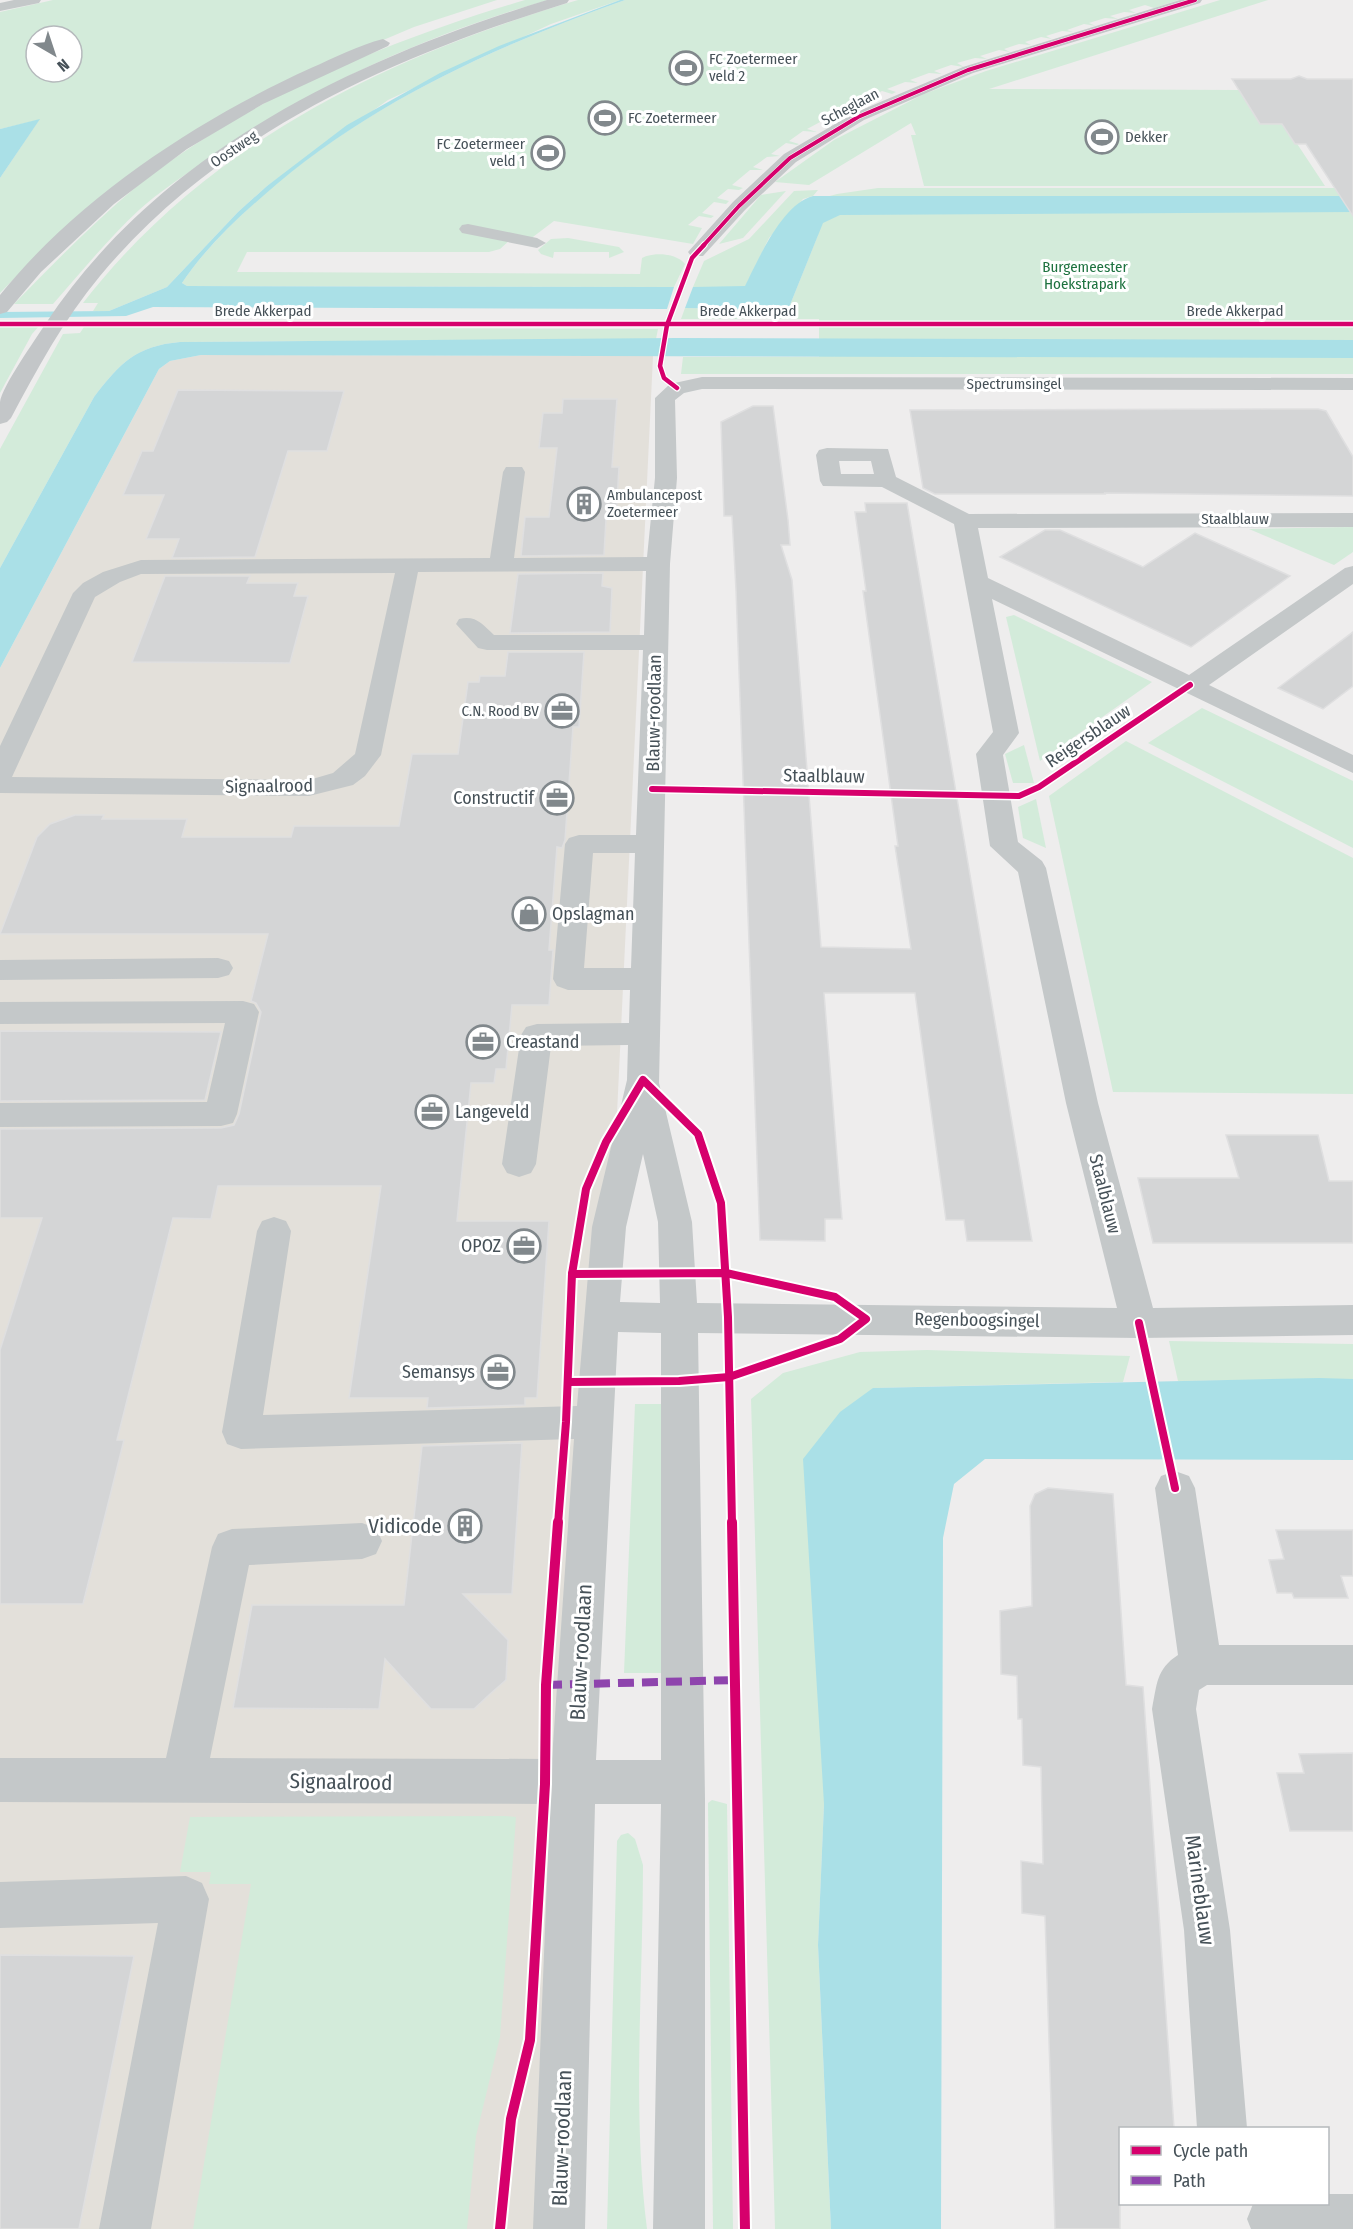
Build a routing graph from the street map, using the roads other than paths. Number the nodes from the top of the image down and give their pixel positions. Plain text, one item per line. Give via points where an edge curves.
1 (34, 0) edge
2 (509, 0) edge
3 (562, 0) edge
4 (1195, 0) edge
5 (490, 5) dead end
6 (0, 7) edge
7 (398, 37) dead end
8 (468, 229) dead end
9 (537, 243) dead end
10 (698, 252) dead end
11 (1, 306) edge
12 (1353, 384) edge
13 (676, 388) joint
14 (0, 418) edge
15 (514, 472) dead end
16 (886, 480) dead end
17 (1353, 520) edge
18 (965, 521) junction
19 (501, 564) junction
20 (658, 564) junction
21 (408, 566) junction
22 (1353, 573) edge
23 (979, 583) junction
24 (468, 624) dead end
25 (656, 642) junction
26 (1190, 685) junction
27 (1353, 765) edge
28 (0, 774) edge
29 (0, 785) edge
30 (650, 844) junction
31 (218, 968) dead end
32 (0, 970) edge
33 (646, 979) junction
34 (0, 1013) edge
35 (644, 1034) junction
36 (643, 1080) junction
37 (0, 1115) edge
38 (519, 1164) dead end
39 (274, 1232) dead end
40 (601, 1317) junction
41 (679, 1317) junction
42 (1353, 1320) edge
43 (1139, 1323) junction
44 (595, 1422) junction
45 (1175, 1488) dead end
46 (362, 1541) dead end
47 (1201, 1665) junction
48 (1353, 1665) edge
49 (0, 1780) edge
50 (183, 1780) junction
51 (573, 1781) junction
52 (682, 1782) junction
53 (0, 1905) edge
54 (1222, 2127) edge
55 (1269, 2217) edge
56 (1353, 2220) edge
57 (125, 2229) edge
58 (559, 2229) edge
59 (679, 2229) edge

1 - 6 street
2 - 5 main road
3 - 14 main road, Oostweg via 374,69 239,143 176,190 108,255 47,334
4 - 10 street, Scheglaan via 968,70 866,113 790,158
7 - 11 main road, Oostweg via 260,97 178,145 118,190 43,259
8 - 9 street
12 - 13 street, Spectrumsingel via 702,383
13 - 20 street, Blauw-roodlaan via 665,398 666,478
15 - 19 street
16 - 18 street
17 - 18 street, Staalblauw
18 - 23 street, Staalblauw
19 - 20 street
19 - 21 street
20 - 25 street, Blauw-roodlaan
21 - 28 street via 141,567 100,581 85,593
21 - 29 street, Signaalrood via 368,755 356,772 337,782 309,788
22 - 26 street via 1222,667
23 - 26 street
23 - 43 street, Staalblauw via 1006,733 989,754 1004,846 1032,868 1082,1103
24 - 25 street via 487,643
25 - 30 street, Blauw-roodlaan
26 - 27 street
30 - 33 street, Blauw-roodlaan
30 - 33 street via 579,844 568,979
31 - 32 street
33 - 35 street, Blauw-roodlaan
34 - 37 street via 243,1012 221,1114
35 - 36 street, Blauw-roodlaan
35 - 38 street via 537,1035
36 - 40 street, Blauw-roodlaan via 609,1227
36 - 41 street, Blauw-roodlaan via 675,1222
39 - 44 street via 241,1432
40 - 41 street, Regenboogsingel
40 - 44 street, Blauw-roodlaan
41 - 43 street, Regenboogsingel
41 - 52 street, Blauw-roodlaan
42 - 43 street, Regenboogsingel
44 - 51 street, Blauw-roodlaan
45 - 47 street
46 - 50 street via 232,1547
47 - 48 street
47 - 54 street, Marineblauw via 1180,1678 1174,1709 1207,1930
49 - 50 street, Signaalrood
50 - 51 street, Signaalrood via 545,1784
51 - 52 street, Signaalrood
51 - 58 street, Blauw-roodlaan
52 - 59 street, Blauw-roodlaan
53 - 57 street via 186,1899
55 - 56 street

